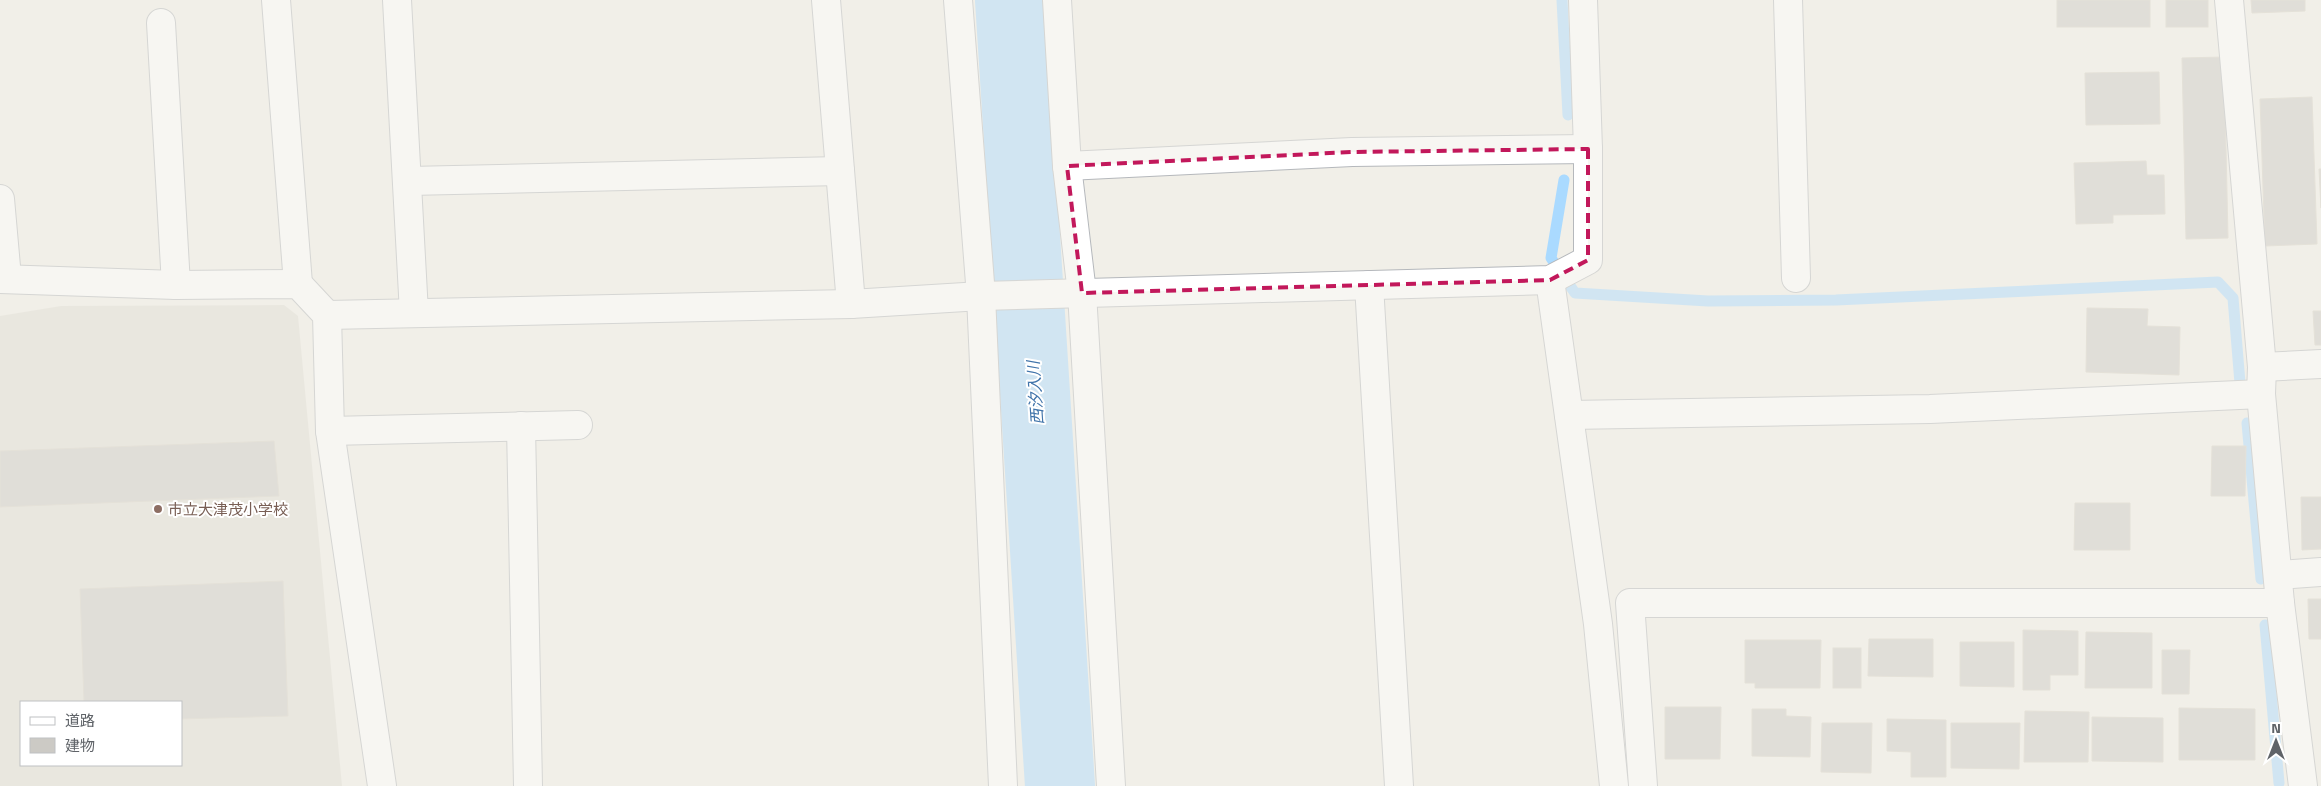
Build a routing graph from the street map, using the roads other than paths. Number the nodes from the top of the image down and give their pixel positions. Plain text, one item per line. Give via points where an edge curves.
1 (276, 0) edge
2 (398, 0) edge
3 (826, 0) edge
4 (958, 0) edge
5 (1057, 0) edge
6 (1583, 0) edge
7 (1788, 0) edge
8 (2229, 0) edge
9 (161, 23) dead end
10 (1588, 149) junction
11 (1068, 166) junction
12 (840, 171) junction
13 (408, 181) junction
14 (0, 199) edge
15 (1796, 278) dead end
16 (3, 279) edge
17 (1550, 280) junction
18 (298, 284) junction
19 (176, 285) junction
20 (1369, 286) junction
21 (1082, 293) junction
22 (981, 296) junction
23 (851, 304) junction
24 (414, 313) junction
25 (327, 315) junction
26 (2321, 364) edge
27 (2262, 367) junction
28 (2261, 394) junction
29 (1569, 415) junction
30 (578, 425) dead end
31 (522, 426) junction
32 (330, 432) junction
33 (2321, 572) edge
34 (2278, 575) junction
35 (2280, 603) junction
36 (382, 786) edge
37 (528, 786) edge
38 (1003, 786) edge
39 (1111, 786) edge
40 (1399, 786) edge
41 (1614, 786) edge
42 (1643, 786) edge
43 (2303, 786) edge

1 - 18 street
2 - 13 street
3 - 12 street
4 - 22 street
5 - 11 street
6 - 10 street
7 - 15 street
8 - 27 street
9 - 19 street
10 - 11 street via 1352,152
10 - 17 street via 1588,260
11 - 21 street
12 - 13 street
12 - 23 street
13 - 24 street
14 - 16 street
16 - 19 street
17 - 20 street
17 - 29 street
18 - 19 street
18 - 25 street
20 - 21 street
20 - 40 street
21 - 22 street
21 - 39 street
22 - 23 street
22 - 38 street
23 - 24 street
24 - 25 street
25 - 32 street
26 - 27 street
27 - 28 street
28 - 29 street via 1930,409
28 - 34 street
29 - 41 street via 1598,624
30 - 31 street
31 - 32 street
31 - 37 street
32 - 36 street
33 - 34 street
34 - 35 street
35 - 42 street via 1630,603
35 - 43 street

